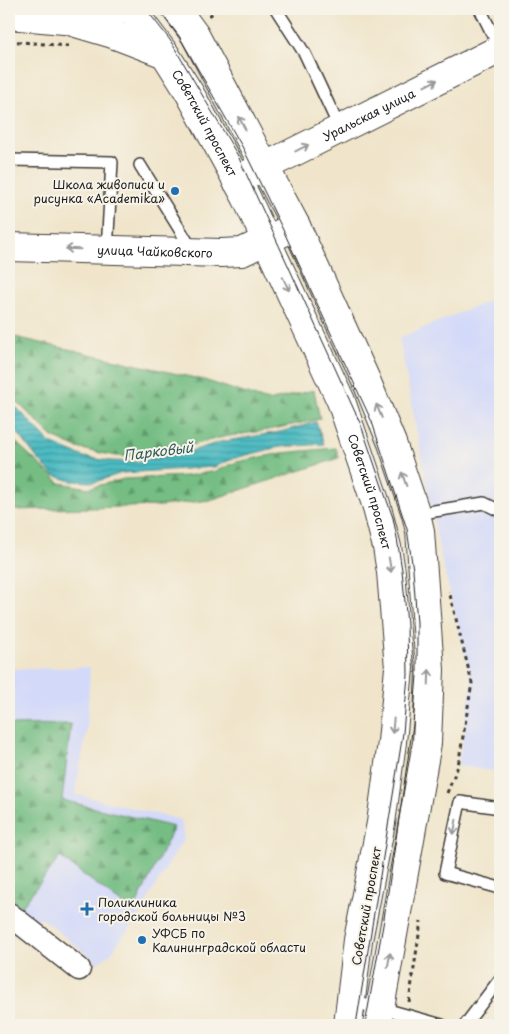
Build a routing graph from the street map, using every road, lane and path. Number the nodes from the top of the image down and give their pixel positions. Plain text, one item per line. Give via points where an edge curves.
1 (126, 9) edge
2 (131, 9) edge
3 (218, 9) edge
4 (276, 9) edge
5 (480, 9) edge
6 (187, 12) edge
7 (75, 14) edge
8 (9, 15) edge
9 (9, 41) edge
10 (72, 46) dead end
11 (500, 49) edge
12 (165, 54) junction
13 (340, 129) junction
14 (9, 160) edge
15 (140, 164) dead end
16 (264, 166) junction
17 (236, 180) junction
18 (296, 226) junction
19 (266, 240) junction
20 (9, 247) edge
21 (107, 251) junction
22 (193, 253) junction
23 (500, 511) edge
24 (416, 514) junction
25 (406, 624) junction
26 (500, 808) edge
27 (500, 888) edge
28 (9, 914) edge
29 (79, 969) dead end
30 (500, 978) edge
31 (349, 1014) edge
32 (379, 1017) edge
33 (442, 1025) edge
34 (466, 1025) edge

1 - 7 main road
2 - 12 main road, Советский проспект
3 - 6 path
4 - 13 lane via 305,54
5 - 11 lane
16 -> 6 main road, Советский проспект via 195,35
7 - 8 main road
7 - 12 main road via 110,33
9 - 10 path
13 -> 11 main road, Уральская улица
12 - 17 main road, Советский проспект
16 -> 13 main road, Уральская улица
14 - 21 lane via 112,162
15 - 22 lane
16 - 17 main road, Уральская улица
16 - 18 main road, Советский проспект
17 - 19 main road, Советский проспект
18 - 19 main road, улица Чайковского
24 -> 18 main road, Советский проспект via 370,389
19 - 22 main road, улица Чайковского via 242,252
19 -> 25 main road, Советский проспект via 341,401 376,504
21 -> 20 main road, улица Чайковского
21 - 22 main road, улица Чайковского
23 - 24 lane via 484,503
24 - 25 main road, Советский проспект via 420,532
25 -> 31 main road, Советский проспект via 392,742 358,940
32 -> 25 main road, Советский проспект via 427,743 430,670
26 -> 27 lane via 460,802 445,873
28 - 29 street
30 - 34 lane
31 - 32 lane
32 - 33 lane

